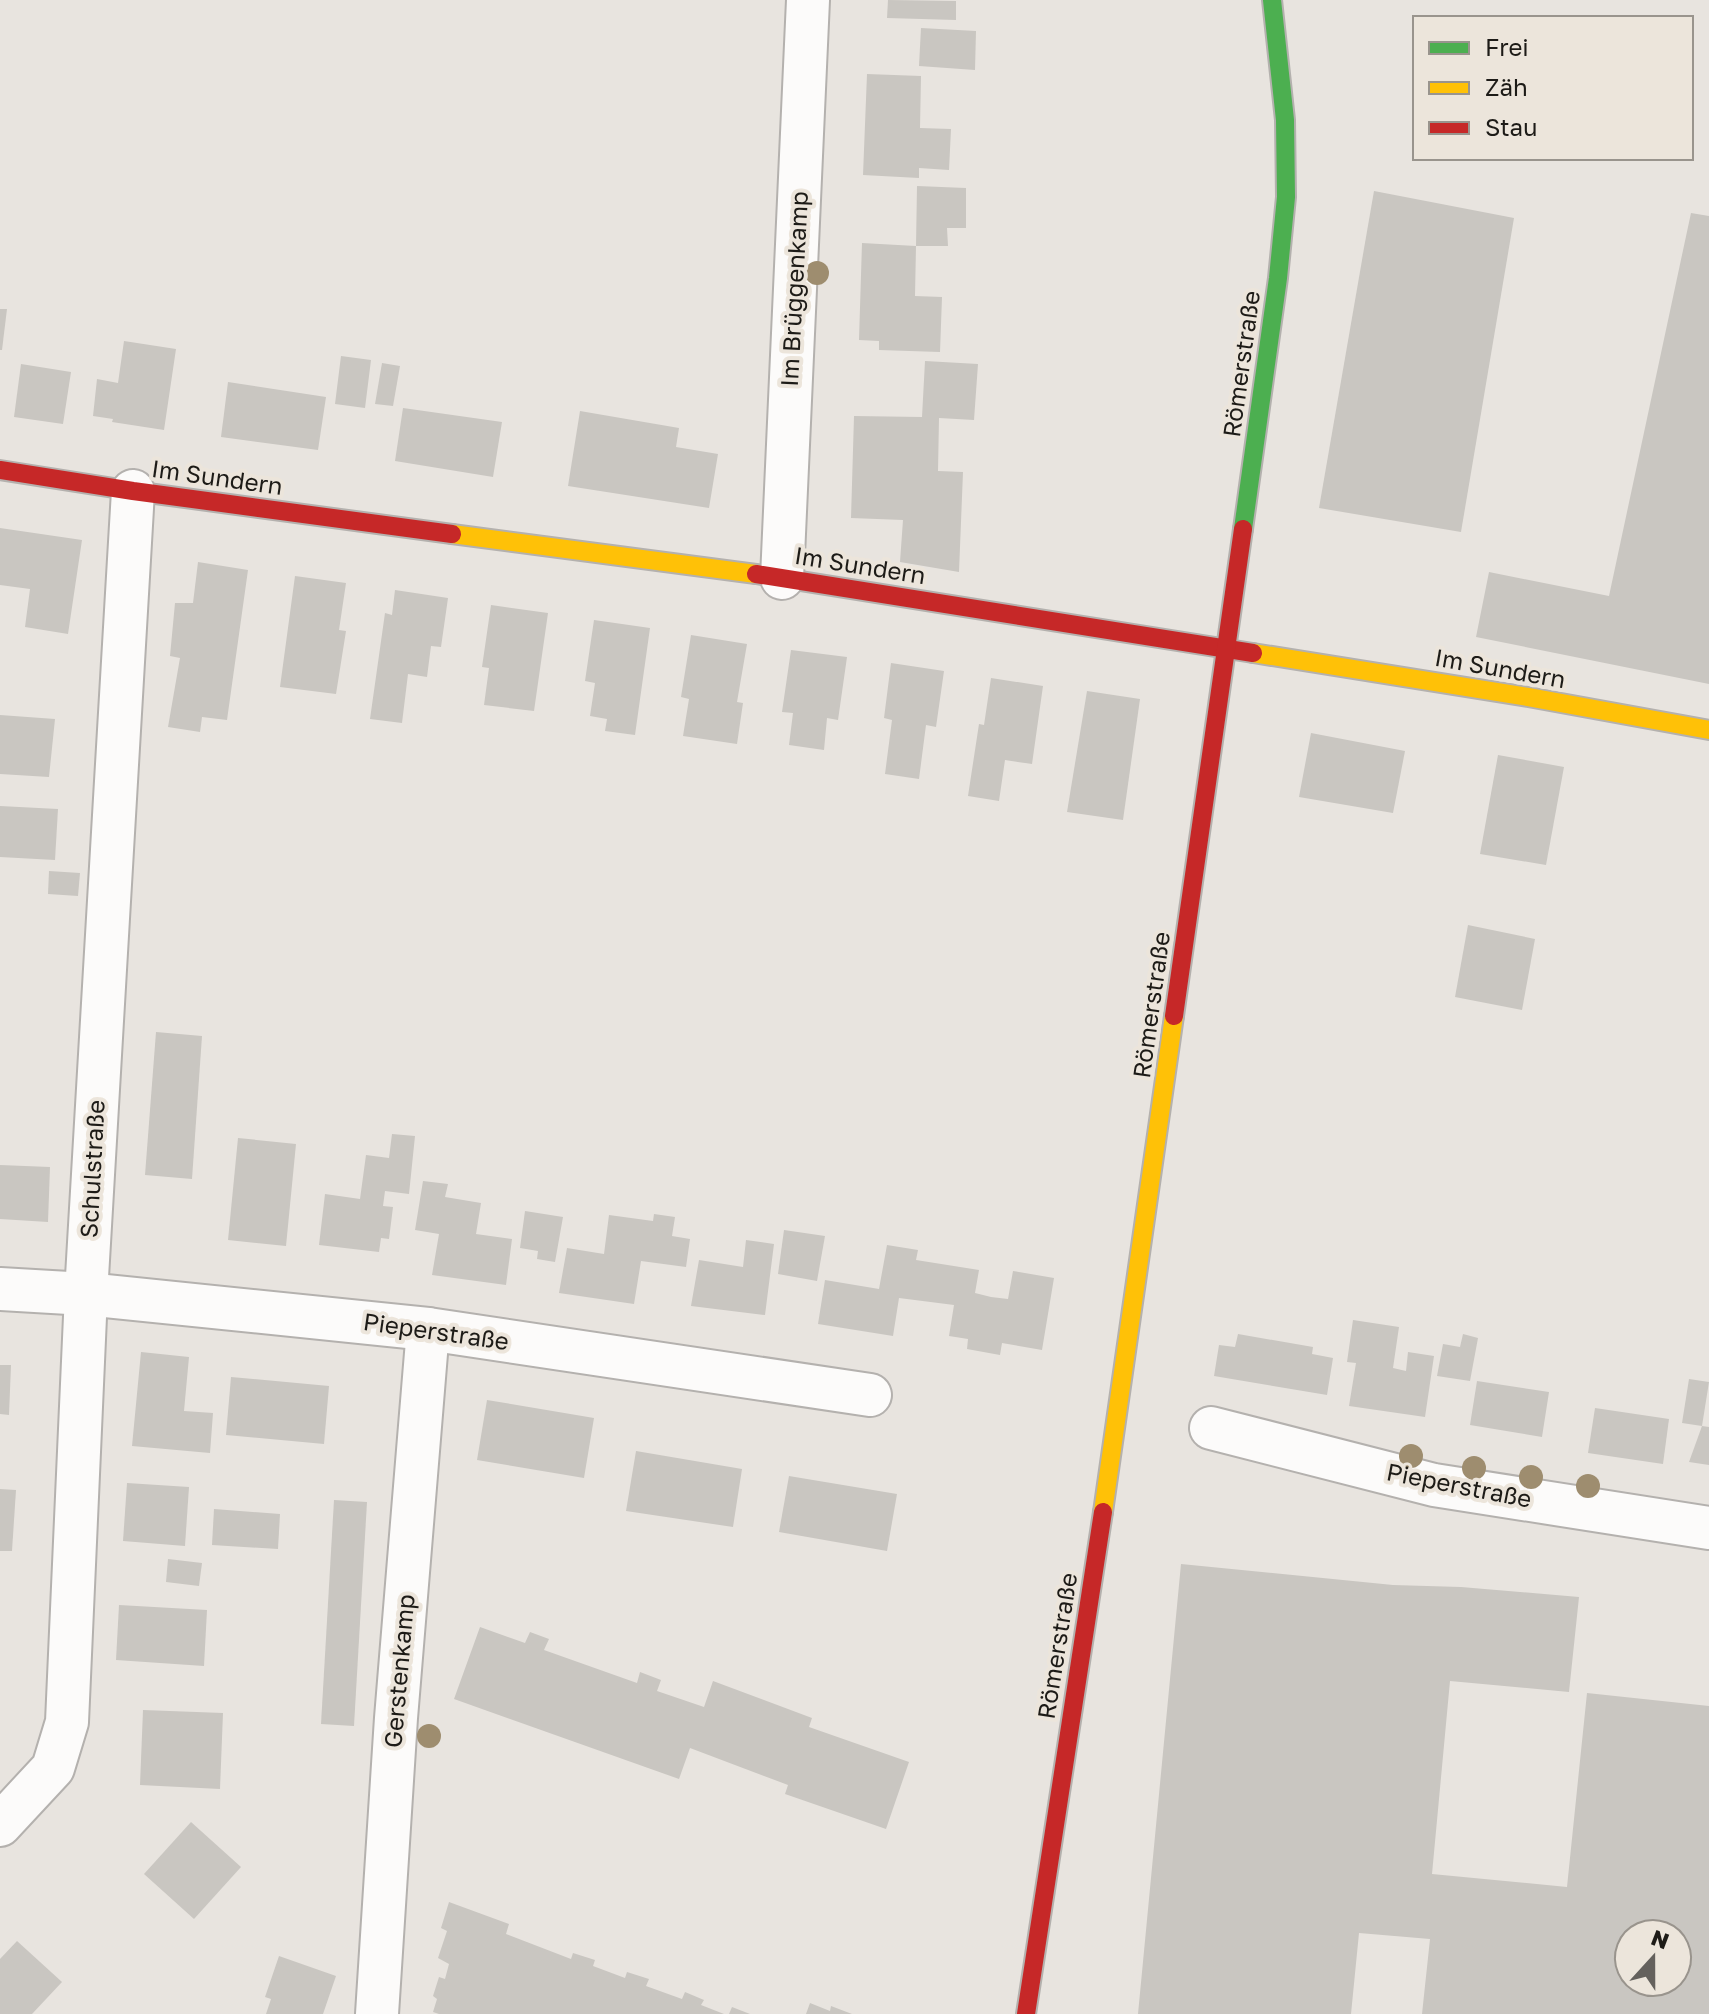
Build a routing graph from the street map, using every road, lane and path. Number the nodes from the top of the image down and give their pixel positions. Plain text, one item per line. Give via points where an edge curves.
1 (808, 0) edge
2 (1272, 0) edge
3 (0, 470) edge
4 (133, 491) junction
5 (782, 578) junction
6 (1226, 650) junction
7 (1709, 730) edge
8 (0, 1289) edge
9 (86, 1294) junction
10 (428, 1329) junction
11 (870, 1395) dead end
12 (1211, 1428) dead end
13 (1709, 1528) edge
14 (0, 1825) edge
15 (377, 2014) edge
16 (1026, 2014) edge

1 - 5 street, Im Brüggenkamp
2 - 6 main road, Römerstraße via 1285,120 1286,197
3 - 4 main road, Im Sundern
4 - 5 main road, Im Sundern
4 - 9 street, Schulstraße
5 - 6 main road, Im Sundern
6 - 7 main road, Im Sundern
6 - 16 main road, Römerstraße via 1118,1415
8 - 9 street, Pieperstraße
9 - 10 street, Pieperstraße
9 - 14 street, Schulstraße via 67,1722 53,1768
10 - 11 street, Pieperstraße
10 - 15 street, Gerstenkamp
12 - 13 street, Pieperstraße via 1434,1485

